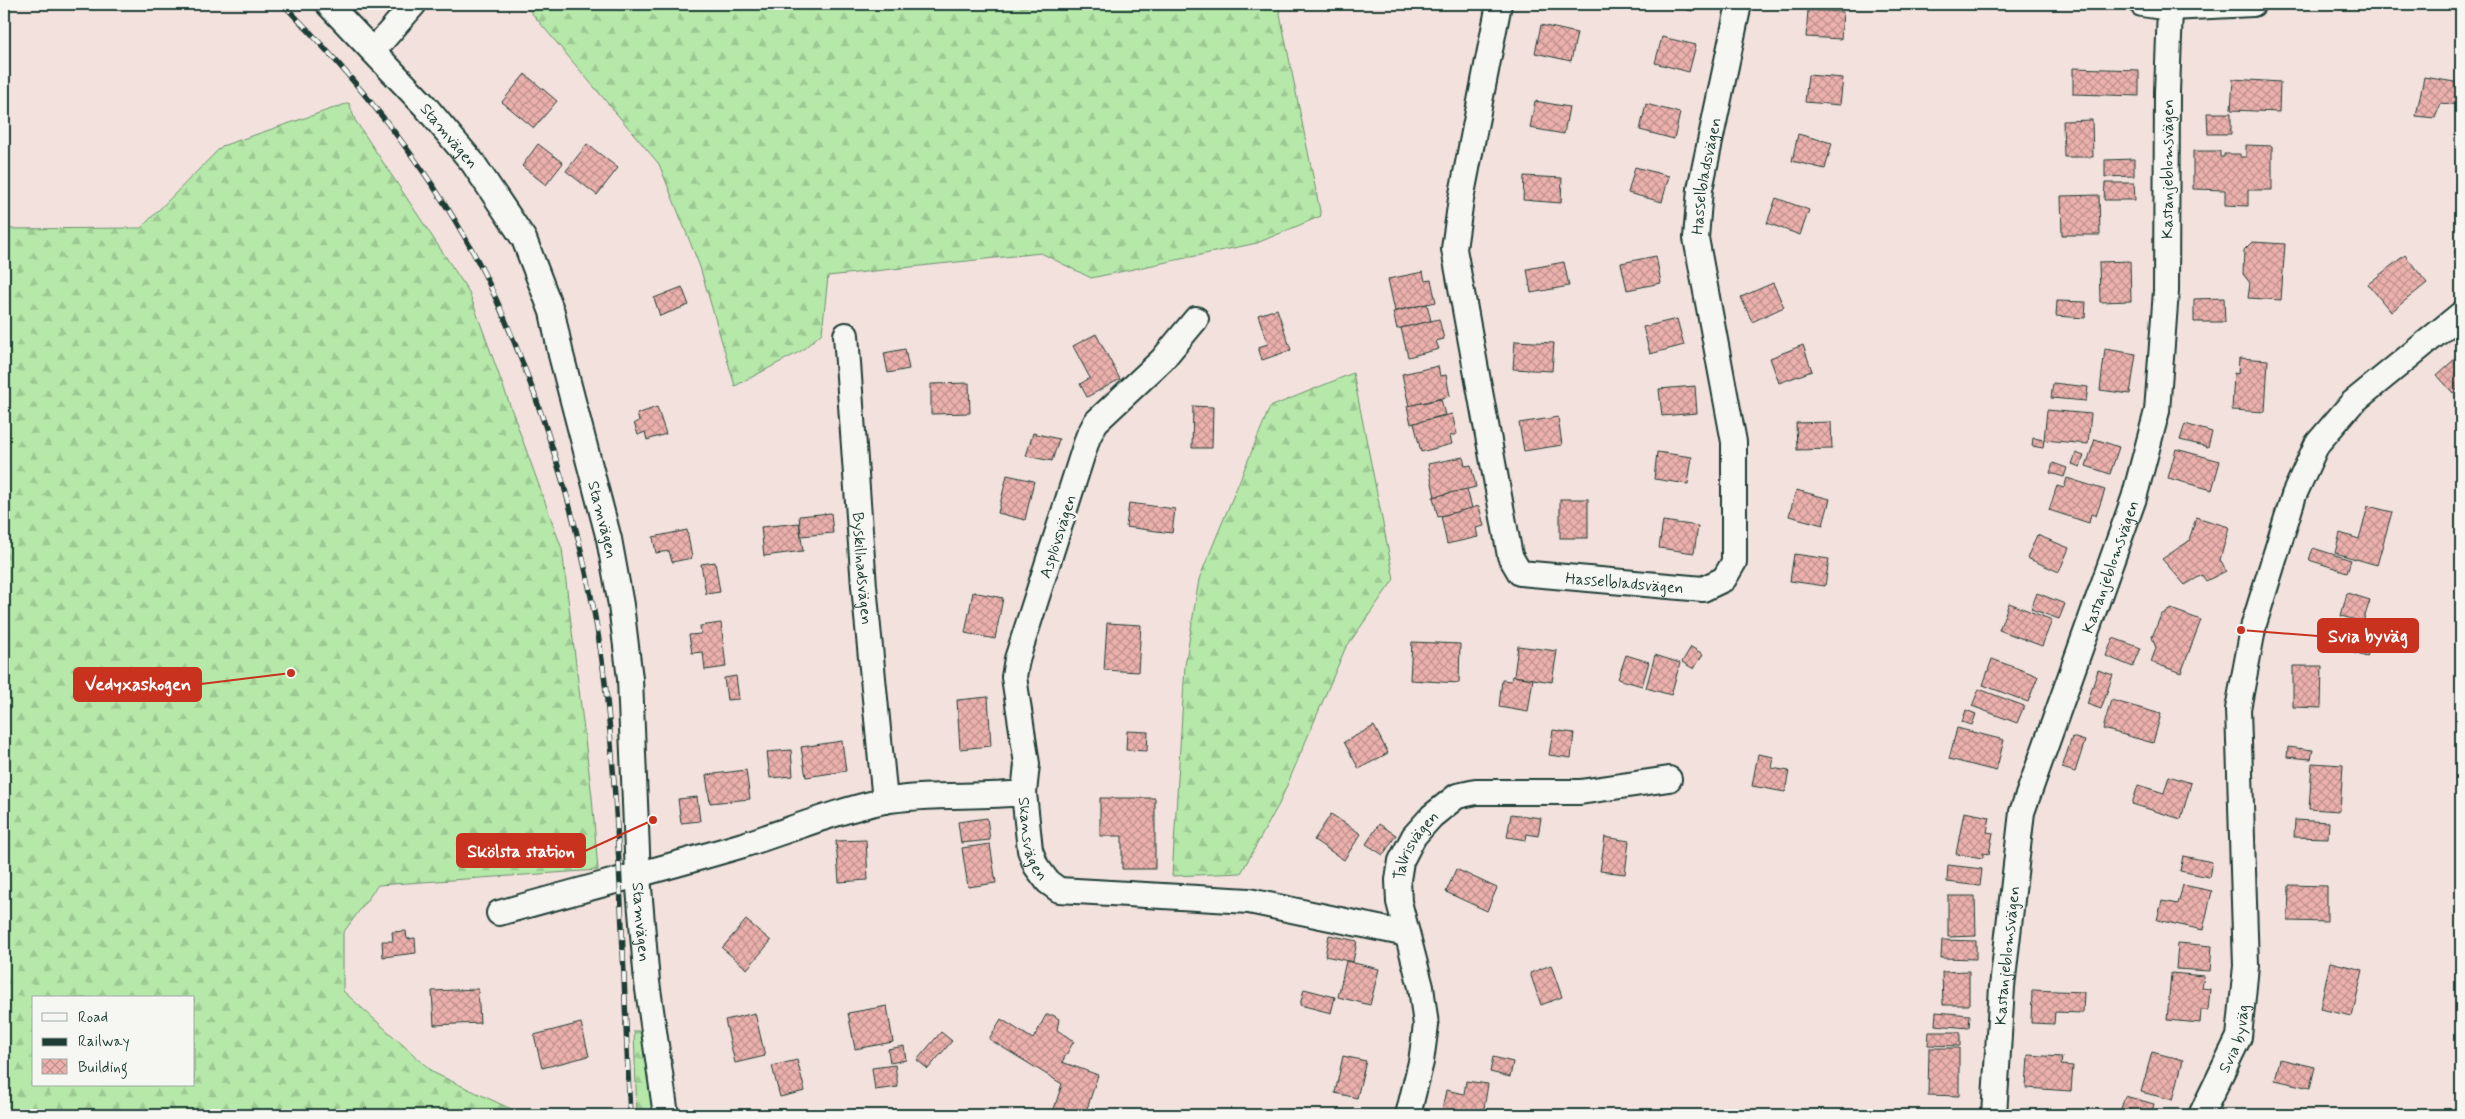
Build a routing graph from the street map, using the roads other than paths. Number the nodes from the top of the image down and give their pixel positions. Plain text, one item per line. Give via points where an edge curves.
1 (328, 4) edge
2 (414, 4) edge
3 (1499, 4) edge
4 (1739, 4) edge
5 (2142, 4) edge
6 (2253, 4) edge
7 (2170, 8) junction
8 (373, 51) junction
9 (2461, 314) edge
10 (1196, 319) dead end
11 (846, 335) dead end
12 (1669, 779) dead end
13 (1024, 793) junction
14 (885, 801) junction
15 (638, 876) junction
16 (499, 914) dead end
17 (1407, 934) junction
18 (666, 1115) edge
19 (1408, 1115) edge
20 (1994, 1115) edge
21 (2201, 1115) edge

1 - 8 street, Stamvägen
2 - 8 street
3 - 4 street, Hasselbladsvägen via 1454,249 1510,556 1520,573 1703,589 1724,579 1734,562 1734,442 1696,238 1700,189
5 - 7 street
6 - 7 street
7 - 20 street, Kastanjeblomsvägen via 2166,291 2157,410 2134,498 2022,812 2002,987
8 - 15 street, Stamvägen via 425,106 490,187 524,239 552,312 609,539 620,605 630,679
9 - 21 street, Svia byväg via 2352,403 2317,444 2294,495 2254,624 2238,708 2246,966 2239,1037
10 - 13 street, Asplövsvägen via 1162,360 1096,422 1088,437 1017,659 1014,677 1027,764
11 - 14 street, Byskillnadsvägen via 865,596
12 - 17 street, Tallrisvägen via 1580,792 1476,792 1458,796 1432,816 1414,836 1401,860 1399,902
13 - 14 street, Skansvägen via 928,796
13 - 17 street, Skansvägen via 1030,850 1036,866 1059,890 1249,901
14 - 15 street, Skansvägen
15 - 16 street, Skansvägen
15 - 18 street, Stamvägen via 647,982
17 - 19 street, Tallrisvägen via 1421,987 1426,1025

